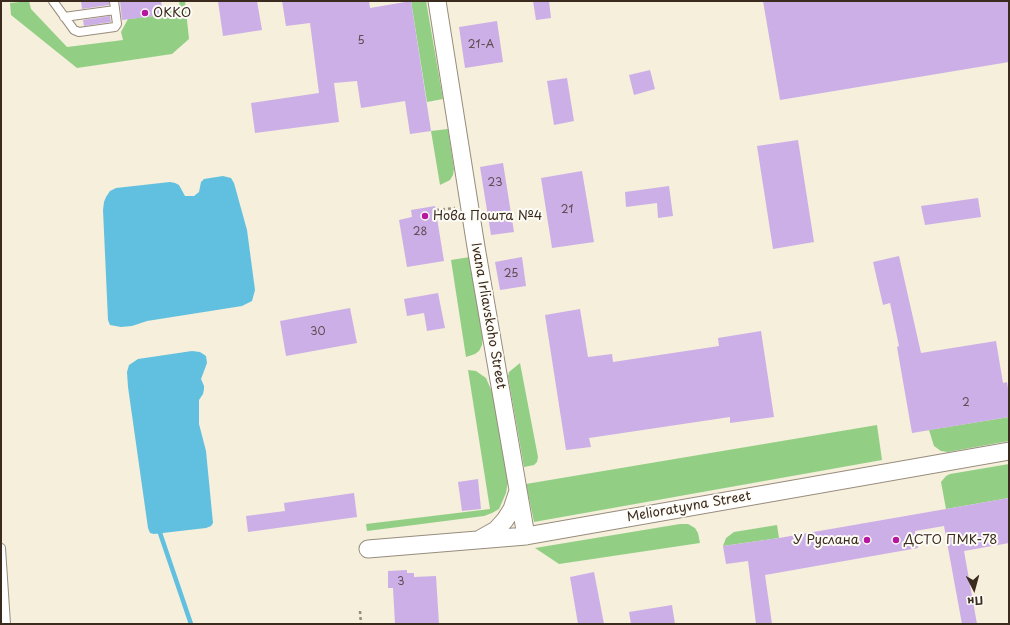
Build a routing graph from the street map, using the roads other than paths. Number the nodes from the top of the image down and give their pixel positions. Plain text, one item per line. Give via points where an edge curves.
1 (53, 1) edge
2 (114, 1) edge
3 (437, 1) edge
4 (115, 10) junction
5 (64, 17) junction
6 (1009, 451) edge
7 (518, 491) junction
8 (526, 536) junction
9 (480, 540) junction
10 (1, 548) edge
11 (368, 549) dead end
12 (6, 624) edge

1 - 5 lane
2 - 4 lane
3 - 7 street, Ivana Irliavskoho Street
4 - 5 lane
4 - 5 lane via 117,24 113,28 77,32
6 - 8 street, Melioratyvna Street
7 - 8 street, Ivana Irliavskoho Street
7 - 9 street via 505,520 496,530
8 - 9 street, Melioratyvna Street
9 - 11 street, Melioratyvna Street
10 - 12 lane

